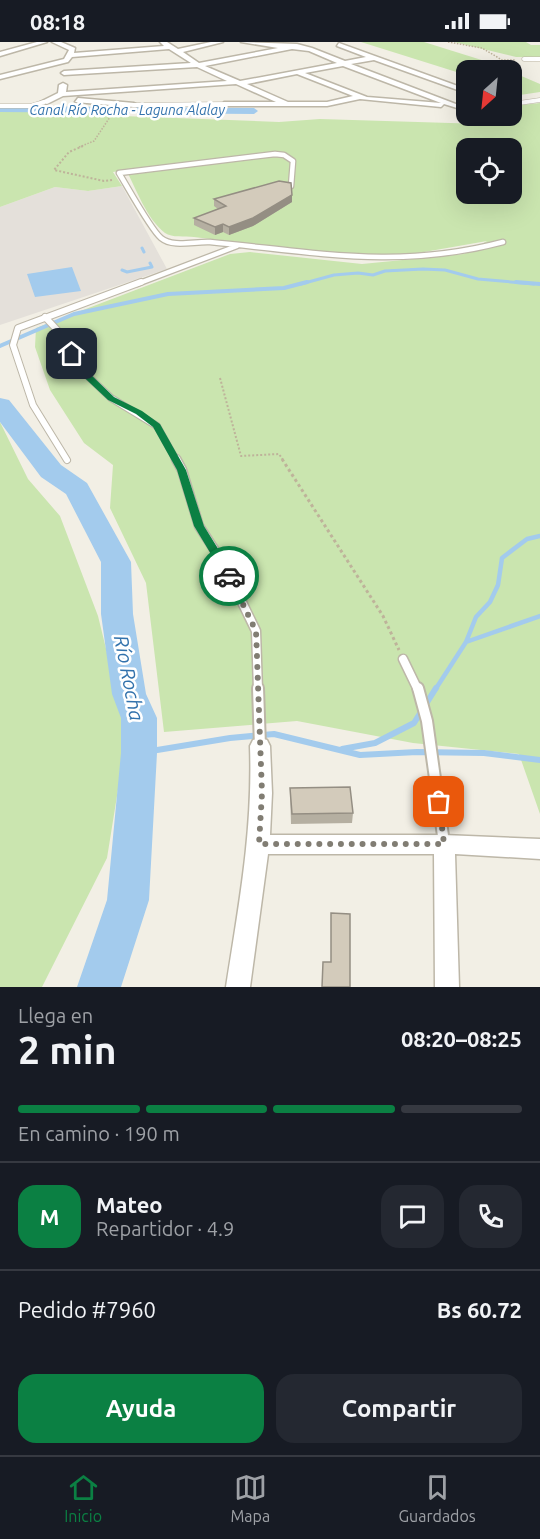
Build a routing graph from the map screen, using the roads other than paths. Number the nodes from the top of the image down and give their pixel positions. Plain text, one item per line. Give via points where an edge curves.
1 (44, 42) edge
2 (55, 42) edge
3 (163, 42) edge
4 (220, 42) edge
5 (244, 42) edge
6 (339, 45) dead end
7 (297, 46) junction
8 (174, 49) junction
9 (0, 54) edge
10 (68, 58) junction
11 (373, 58) junction
12 (524, 59) road end
13 (540, 59) edge
14 (342, 63) junction
15 (198, 64) junction
16 (297, 72) junction
17 (64, 74) junction
18 (0, 77) edge
19 (238, 82) junction
20 (456, 87) edge
21 (60, 96) junction
22 (361, 97) junction
23 (540, 99) edge
24 (44, 102) joint
25 (522, 102) edge
26 (226, 104) joint
27 (287, 104) junction
28 (134, 105) joint
29 (0, 106) edge
30 (456, 106) edge
31 (456, 106) edge
32 (291, 186) edge
33 (503, 242) dead end
34 (238, 246) junction
35 (45, 317) junction
36 (67, 460) dead end
37 (403, 659) road end
38 (260, 746) joint
39 (259, 844) junction
40 (444, 844) junction
41 (540, 849) edge
42 (238, 987) edge
43 (447, 987) edge

1 - 9 street
2 - 10 street via 73,49
3 - 8 street
4 - 8 street
5 - 7 street
6 - 11 street
7 - 14 street
7 - 15 street
8 - 10 street
8 - 15 street
10 - 17 street
10 - 18 street
11 - 14 street
11 - 20 street
12 - 13 lane
14 - 16 street
14 - 30 street
15 - 17 street
15 - 19 street
16 - 19 street
16 - 22 street
17 - 21 street
19 - 21 street
19 - 27 street
21 - 24 street
21 - 28 street
22 - 27 street via 327,104
22 - 31 street
23 - 25 lane
24 - 29 lane
26 - 27 street
26 - 28 lane
32 - 34 lane via 292,161 275,154 119,173 166,242
33 - 34 lane via 440,254 370,258
34 - 35 lane
35 - 36 lane via 18,328 13,345 33,405
35 - 38 lane via 60,333 77,366 111,398 157,426 182,470 199,526 223,563 256,631
37 - 40 lane via 419,691 427,721
38 - 39 street
39 - 40 street
39 - 42 street
40 - 41 street
40 - 43 street

